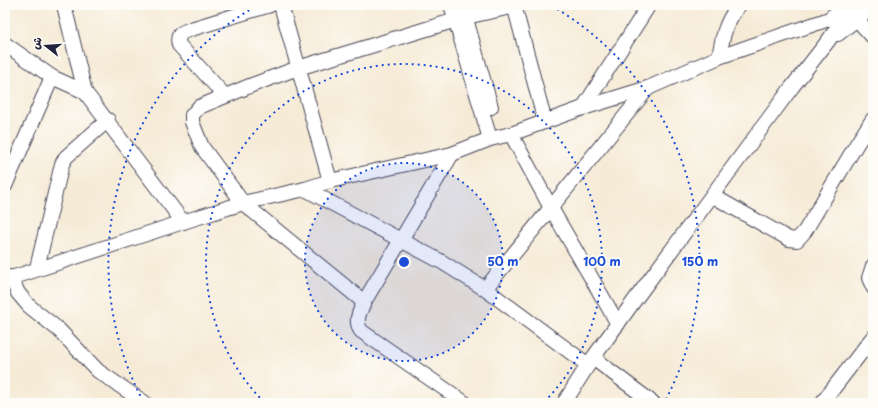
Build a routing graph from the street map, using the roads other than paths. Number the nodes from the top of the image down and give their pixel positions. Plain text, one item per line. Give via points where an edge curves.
1 (64, 5) edge
2 (270, 5) edge
3 (282, 5) edge
4 (451, 5) edge
5 (514, 5) edge
6 (649, 5) edge
7 (740, 5) edge
8 (873, 6) edge
9 (852, 8) edge
10 (461, 14) edge
11 (873, 37) edge
12 (5, 44) edge
13 (719, 57) junction
14 (298, 68) junction
15 (52, 77) junction
16 (648, 88) junction
17 (85, 92) junction
18 (225, 96) junction
19 (582, 108) junction
20 (873, 119) edge
21 (108, 120) junction
22 (545, 122) junction
23 (500, 137) junction
24 (452, 154) junction
25 (330, 181) junction
26 (5, 186) edge
27 (305, 189) junction
28 (712, 196) junction
29 (243, 204) junction
30 (551, 208) junction
31 (183, 222) junction
32 (401, 240) junction
33 (873, 266) edge
34 (37, 268) junction
35 (8, 279) edge
36 (873, 287) edge
37 (485, 289) junction
38 (364, 302) junction
39 (618, 324) junction
40 (873, 337) edge
41 (591, 362) junction
42 (145, 403) edge
43 (465, 403) edge
44 (564, 403) edge
45 (653, 403) edge
46 (822, 403) edge

1 - 17 street
2 - 18 street via 186,30 179,36 179,45
3 - 14 street
4 - 10 street
5 - 10 street
5 - 22 street
6 - 19 street
7 - 13 street via 730,16
8 - 9 street
9 - 11 street
9 - 13 street
9 - 28 street
10 - 14 street
10 - 23 street
12 - 15 street
13 - 16 street
14 - 18 street
14 - 25 street
15 - 17 street
15 - 26 street
16 - 19 street
16 - 30 street
17 - 21 street
18 - 29 street via 198,107 192,115 192,122 202,147
19 - 22 street
20 - 28 street via 797,240 789,239
21 - 31 street
21 - 34 street via 66,157 62,164
22 - 23 street
23 - 24 street
23 - 30 street
24 - 25 street
24 - 32 street
25 - 27 street
27 - 29 street
27 - 32 street
28 - 39 street
29 - 31 street
29 - 38 street
30 - 37 street
30 - 39 street
31 - 34 street
32 - 37 street
32 - 38 street
33 - 36 street via 869,278
34 - 35 street
35 - 42 street via 18,294 59,330 98,371
37 - 41 street
38 - 43 street via 357,319 362,331
39 - 41 street
40 - 46 street
41 - 44 street
41 - 45 street

